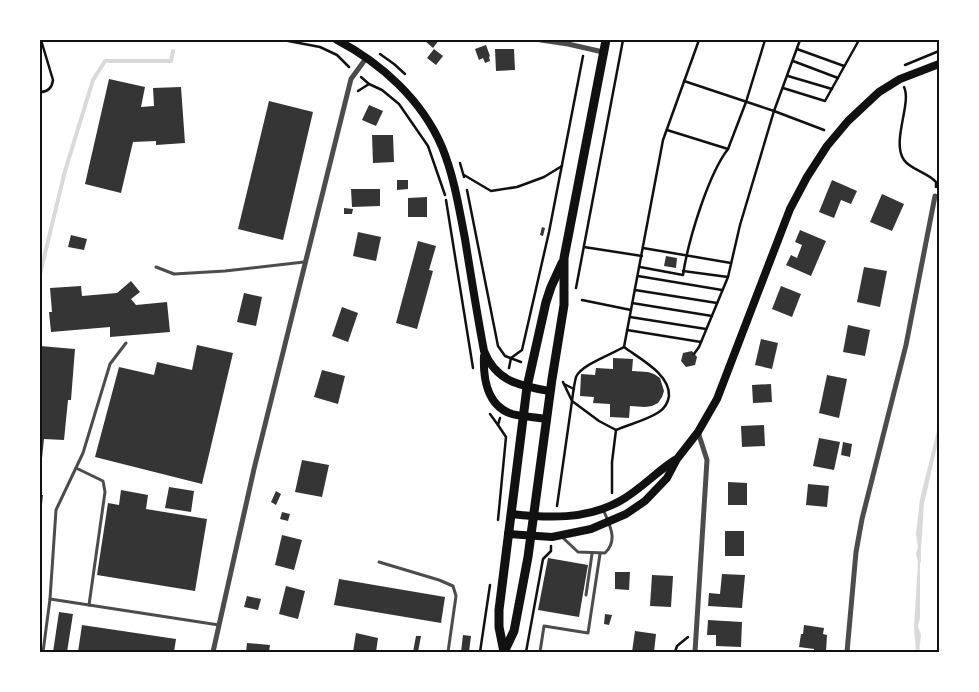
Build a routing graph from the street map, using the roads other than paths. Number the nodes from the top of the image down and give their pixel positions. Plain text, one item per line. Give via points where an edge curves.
1 (337, 40) edge
2 (541, 40) edge
3 (606, 40) edge
4 (603, 52) junction
5 (367, 57) junction
6 (939, 64) edge
7 (935, 196) road end
8 (564, 258) junction
9 (304, 262) junction
10 (156, 267) dead end
11 (126, 344) dead end
12 (484, 351) junction
13 (527, 387) junction
14 (550, 391) junction
15 (523, 416) junction
16 (547, 419) junction
17 (698, 432) junction
18 (677, 458) junction
19 (76, 468) junction
20 (603, 508) junction
21 (511, 514) junction
22 (533, 516) junction
23 (609, 522) junction
24 (508, 534) junction
25 (530, 536) junction
26 (561, 536) junction
27 (592, 554) junction
28 (600, 554) junction
29 (378, 562) dead end
30 (586, 595) dead end
31 (50, 599) junction
32 (89, 605) junction
33 (219, 625) junction
34 (43, 652) edge
35 (213, 652) edge
36 (448, 652) edge
37 (505, 652) edge
38 (540, 652) edge
39 (695, 652) edge
40 (847, 652) edge

1 - 5 main road
2 - 4 street
3 - 4 main road
4 - 8 main road
5 - 9 street via 351,79
5 - 12 main road via 396,81 415,103 442,146 452,174
6 - 17 main road via 900,79 879,92 826,146 790,209 717,399
7 - 40 street via 906,345 862,519
8 - 13 main road via 546,302
8 - 14 main road via 564,305
9 - 10 lane via 174,274
9 - 33 street
11 - 19 lane via 110,364
12 - 13 main road via 502,376
12 - 15 main road via 489,393 501,409
13 - 14 main road
13 - 15 main road
14 - 16 main road
15 - 16 main road
15 - 21 main road
16 - 22 main road
17 - 18 main road
17 - 39 street via 707,460
18 - 20 main road via 636,491
18 - 23 main road via 667,478 645,501
19 - 31 lane via 56,510
19 - 32 lane via 103,481 106,492
20 - 22 main road via 575,516
20 - 23 lane
21 - 22 main road
21 - 24 main road
22 - 25 main road
23 - 26 main road
23 - 28 lane via 613,534 611,545
24 - 25 main road
24 - 37 main road via 499,610
25 - 26 main road
25 - 37 main road via 514,632
26 - 27 lane via 578,552
27 - 28 lane
27 - 30 lane
28 - 38 lane via 588,633 544,626
29 - 36 lane via 453,586 456,596
31 - 32 lane
31 - 34 lane
32 - 33 lane
33 - 35 street

